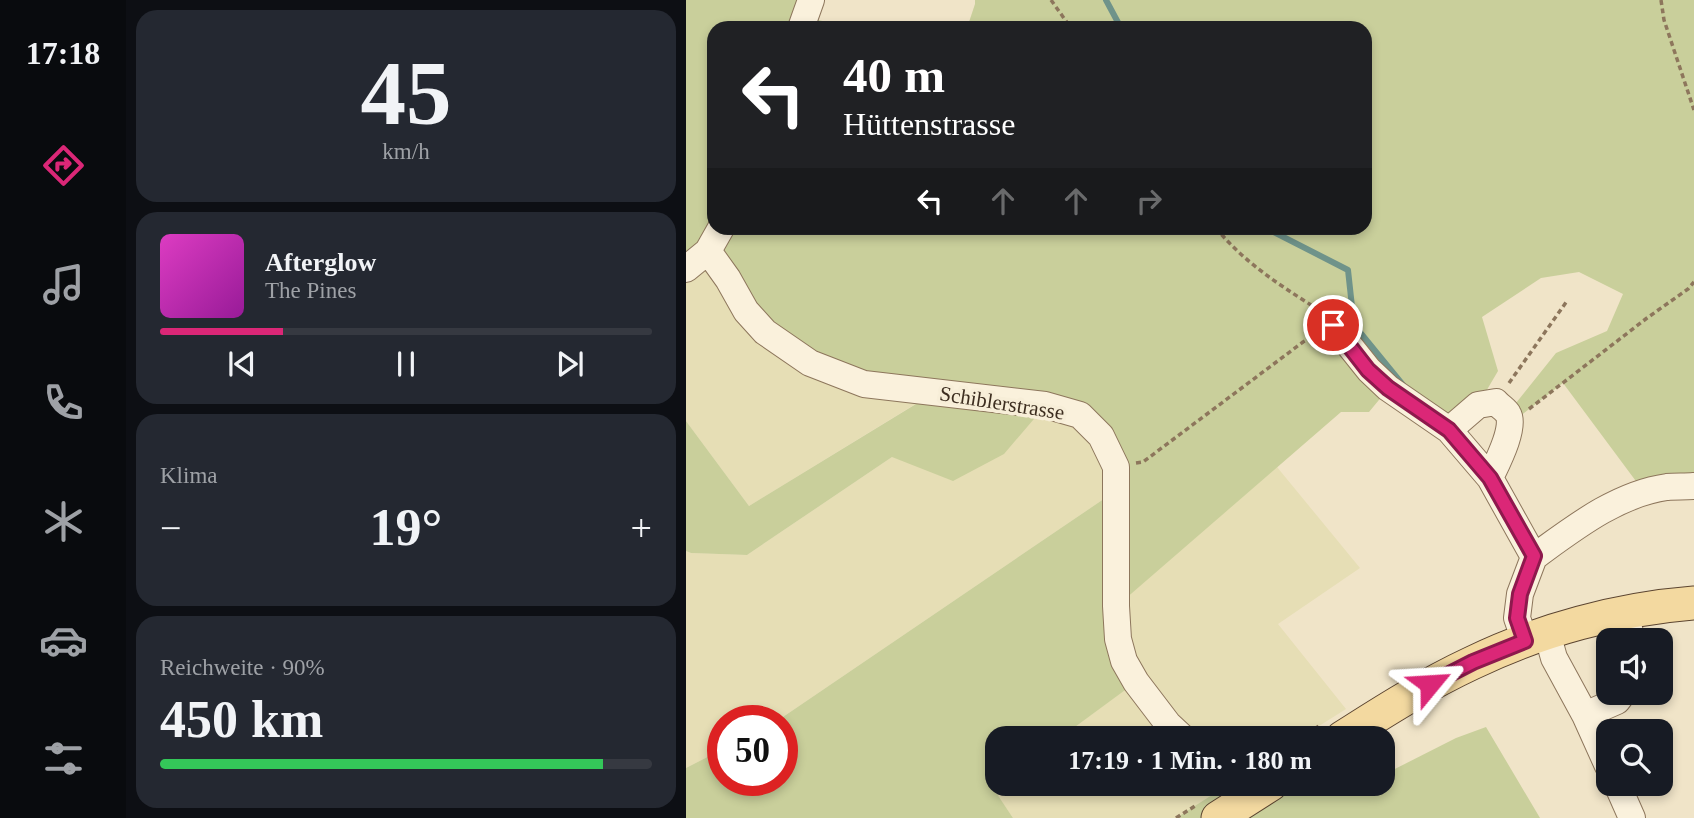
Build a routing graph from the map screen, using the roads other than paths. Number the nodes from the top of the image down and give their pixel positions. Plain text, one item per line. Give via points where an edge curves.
1 (811, 0) edge
2 (804, 21) edge
3 (717, 235) edge
4 (708, 251) junction
5 (686, 269) edge
6 (1333, 325) road end
7 (1449, 430) junction
8 (1490, 478) junction
9 (1694, 486) edge
10 (1534, 556) junction
11 (1694, 603) edge
12 (1629, 627) edge
13 (1536, 637) junction
14 (1608, 705) edge
15 (1585, 715) junction
16 (1170, 726) edge
17 (1362, 726) edge
18 (1596, 739) edge
19 (1244, 796) edge
20 (1622, 796) edge
21 (1218, 818) edge
22 (1632, 818) edge

1 - 2 street
3 - 4 street
4 - 5 street
4 - 16 street, Schiblerstrasse via 765,332 810,363 864,384 1045,405 1080,415 1101,436 1116,467 1118,639 1136,682
6 - 7 street via 1368,370
7 - 8 street
7 - 8 street via 1478,405 1503,413 1500,456
8 - 10 street
9 - 10 street via 1656,489 1619,502
10 - 13 street via 1517,618
11 - 12 main road
12 - 13 main road via 1585,622
13 - 15 street via 1554,658
13 - 17 main road via 1473,662
14 - 15 street
15 - 18 street
19 - 21 main road
20 - 22 street

